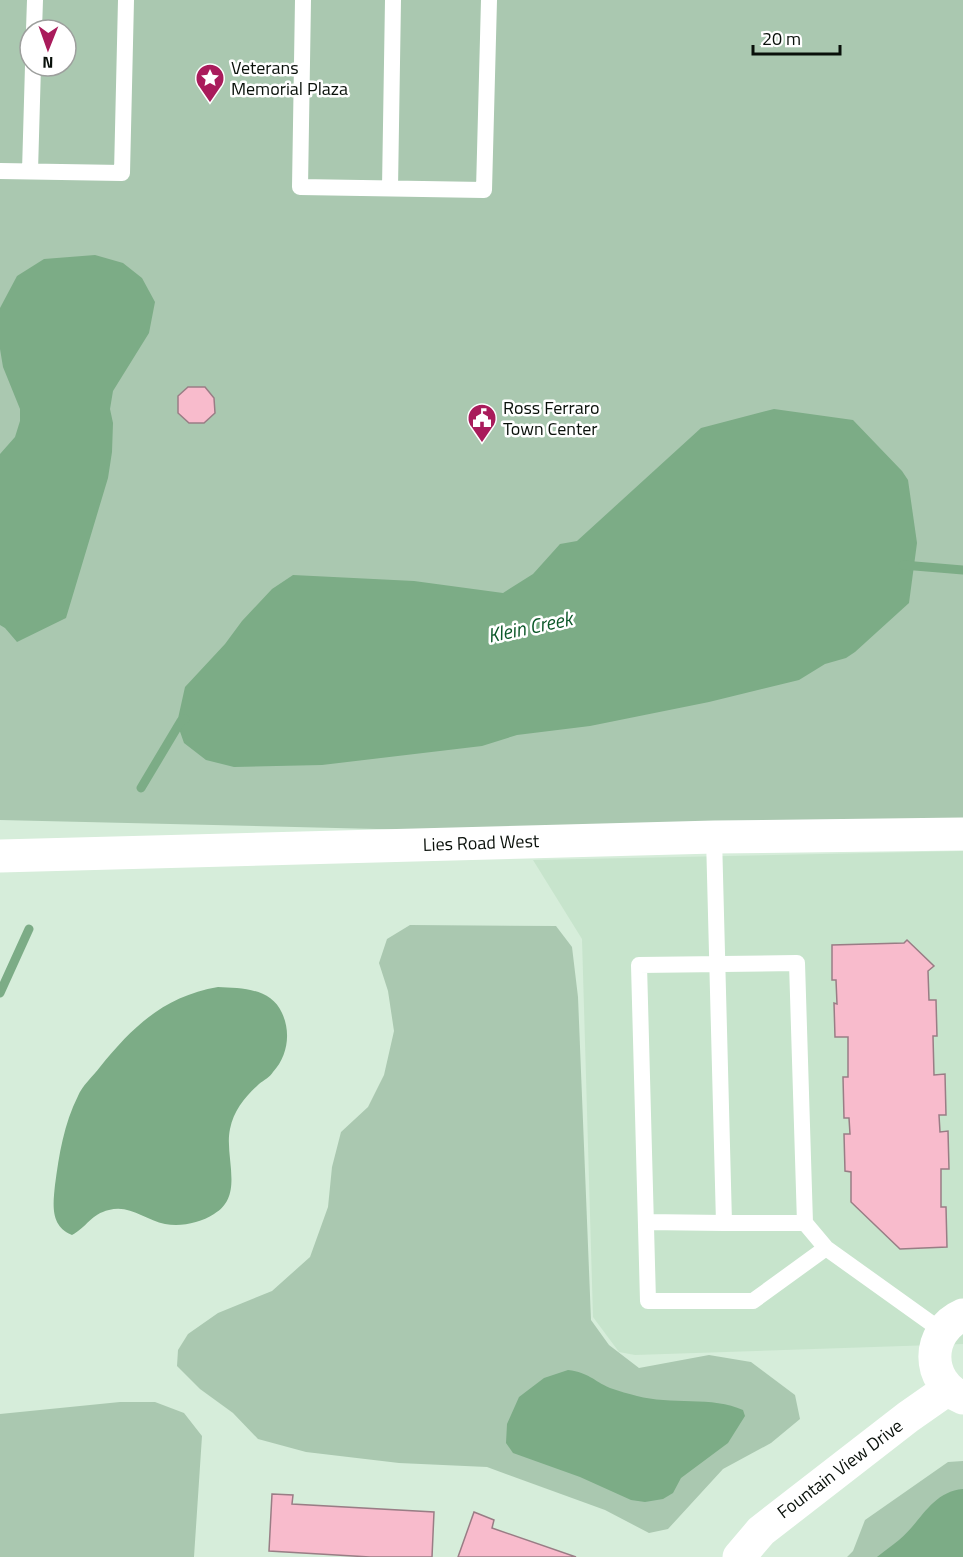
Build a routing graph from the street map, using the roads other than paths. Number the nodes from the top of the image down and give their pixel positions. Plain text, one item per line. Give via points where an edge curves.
1 (35, 0) edge
2 (126, 0) edge
3 (303, 0) edge
4 (393, 0) edge
5 (489, 0) edge
6 (34, 18) edge
7 (33, 78) edge
8 (0, 171) edge
9 (30, 171) junction
10 (390, 188) junction
11 (963, 834) edge
12 (714, 837) junction
13 (0, 856) edge
14 (717, 964) junction
15 (646, 1222) junction
16 (724, 1223) junction
17 (805, 1223) junction
18 (826, 1248) junction
19 (952, 1323) edge
20 (956, 1394) edge
21 (739, 1557) edge

1 - 6 lane
2 - 9 lane via 122,173
3 - 10 lane via 300,187
4 - 10 lane
5 - 10 lane via 484,190
7 - 9 lane
8 - 9 lane
11 - 12 street, Lies Road West
12 - 13 street, Lies Road West
12 - 14 lane
14 - 15 lane via 639,965
14 - 16 lane
14 - 17 lane via 797,963
15 - 16 lane
15 - 18 lane via 648,1301 753,1301
16 - 17 lane
17 - 18 lane
18 - 19 lane
19 - 20 street, Fountain View Drive via 936,1343 934,1355 938,1374
20 - 21 street, Fountain View Drive via 908,1417 760,1530

